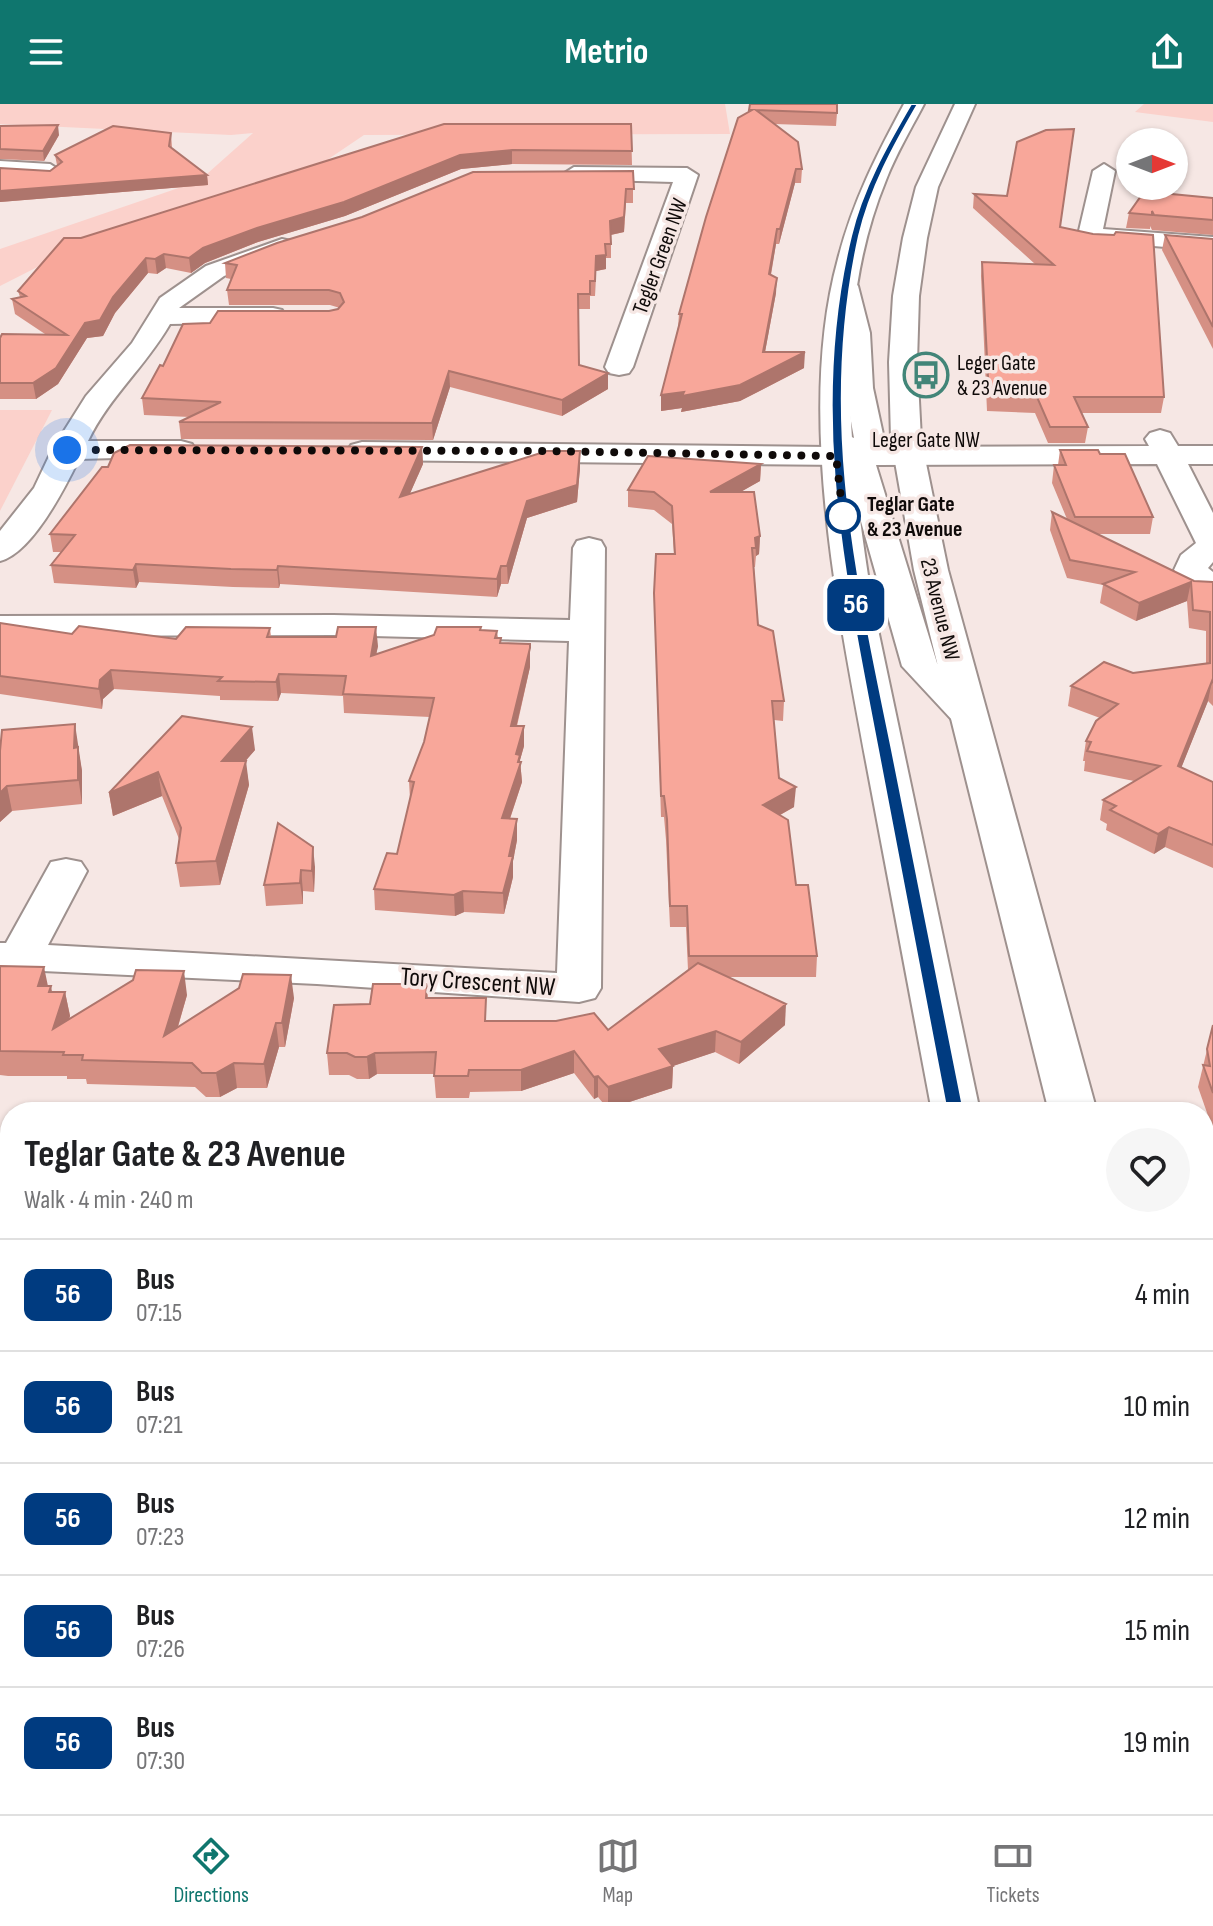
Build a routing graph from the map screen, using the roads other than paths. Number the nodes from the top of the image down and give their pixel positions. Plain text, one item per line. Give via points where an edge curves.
1 (914, 104) edge
2 (965, 104) edge
3 (0, 168) edge
4 (50, 171) edge
5 (1104, 171) dead end
6 (544, 174) edge
7 (311, 237) edge
8 (1213, 244) edge
9 (163, 316) junction
10 (300, 316) edge
11 (619, 367) dead end
12 (1213, 438) edge
13 (908, 447) junction
14 (1166, 447) junction
15 (850, 448) junction
16 (67, 450) junction
17 (202, 450) edge
18 (327, 451) edge
19 (1213, 455) edge
20 (1213, 545) edge
21 (589, 548) dead end
22 (0, 551) edge
23 (1213, 583) edge
24 (0, 626) edge
25 (587, 631) junction
26 (967, 714) junction
27 (66, 871) dead end
28 (10, 956) edge
29 (954, 1102) edge
30 (1070, 1102) edge

1 - 15 street via 873,184 845,286 836,360
2 - 13 street, 23 Avenue NW via 927,187 915,238 903,362
3 - 4 street
5 - 8 street via 1090,235
6 - 11 street, Tegler Green NW via 687,175
7 - 9 street via 215,271 169,303
9 - 10 street
9 - 16 street via 100,396
12 - 14 street, Leger Gate NW
13 - 14 street, Leger Gate NW
13 - 15 street, Leger Gate NW
13 - 26 street, 23 Avenue NW via 931,570
14 - 19 street, Leger Gate NW
14 - 20 street
15 - 18 street, Leger Gate NW
15 - 26 street via 920,666
15 - 29 street via 852,585
16 - 17 street
16 - 22 street via 36,508
20 - 23 street via 1191,570
21 - 25 street, Tory Crescent NW
24 - 25 street
25 - 28 street, Tory Crescent NW via 579,988
26 - 30 street, 23 Avenue NW
27 - 28 street, Tory Crescent NW

